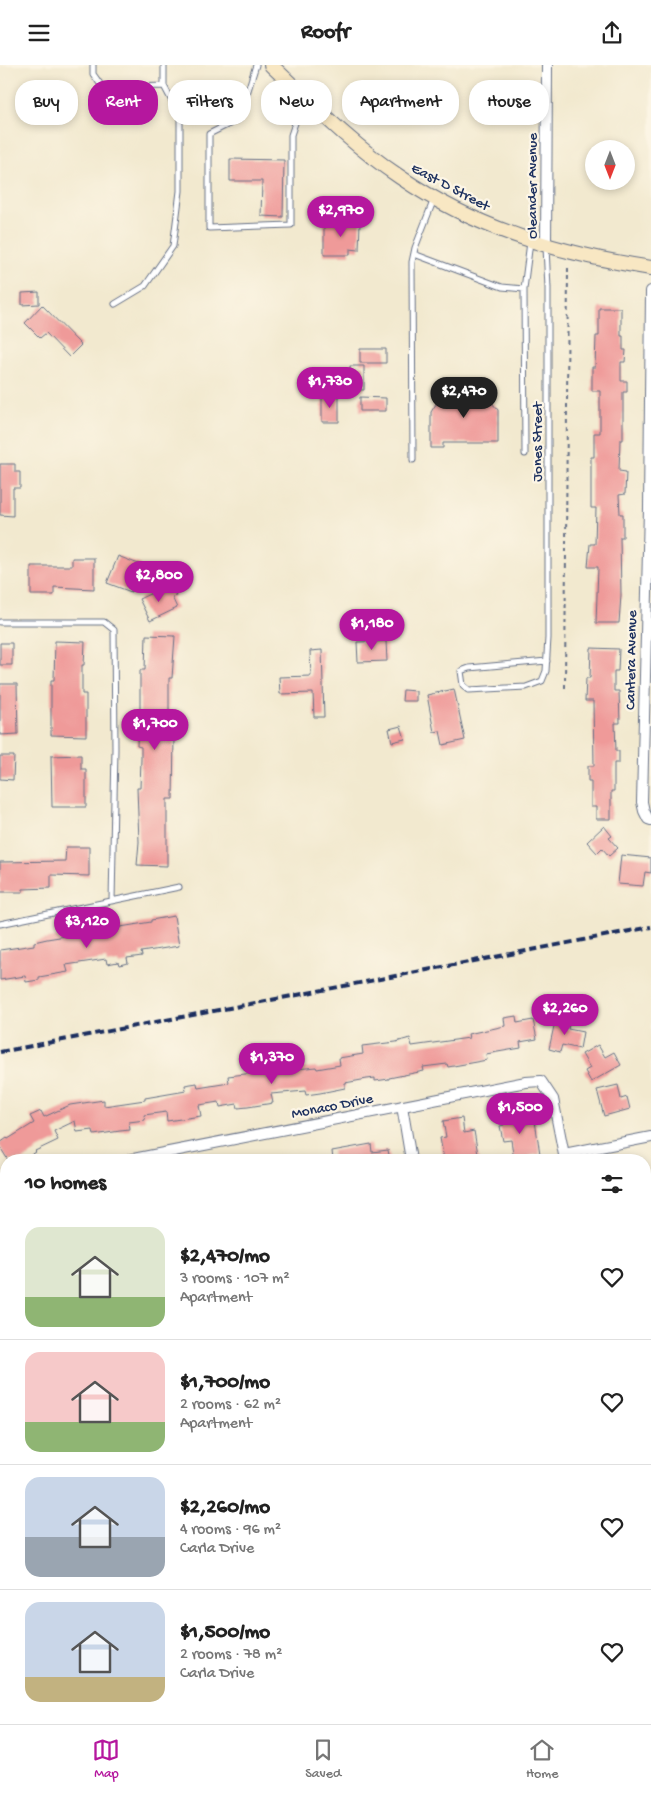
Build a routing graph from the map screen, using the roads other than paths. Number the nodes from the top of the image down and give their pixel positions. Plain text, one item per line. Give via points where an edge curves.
1 (92, 65) edge
2 (164, 65) edge
3 (256, 65) edge
4 (271, 65) edge
5 (547, 65) edge
6 (287, 80) edge
7 (164, 86) junction
8 (332, 122) edge
9 (294, 125) edge
10 (434, 199) junction
11 (531, 241) junction
12 (546, 246) junction
13 (414, 254) junction
14 (651, 268) edge
15 (524, 289) junction
16 (651, 291) edge
17 (115, 304) dead end
18 (650, 376) edge
19 (525, 454) dead end
20 (413, 460) dead end
21 (650, 508) edge
22 (0, 622) edge
23 (648, 641) edge
24 (547, 661) junction
25 (650, 820) edge
26 (179, 887) dead end
27 (112, 901) junction
28 (0, 924) edge
29 (402, 1106) junction
30 (651, 1137) edge
31 (158, 1154) edge
32 (410, 1154) edge
33 (564, 1154) edge
34 (578, 1154) edge

1 - 7 lane via 93,74 104,88
2 - 7 lane
3 - 9 lane via 239,119 209,134 209,228 292,225 291,135
4 - 6 main road, East D Street
5 - 12 street, Oleander Avenue
7 - 17 lane via 180,116 180,191 173,245 145,286
8 - 10 main road, East D Street via 364,151
10 - 11 main road, East D Street
10 - 13 lane
11 - 12 main road, East D Street
11 - 15 lane
12 - 14 main road, East D Street
12 - 24 lane, Jones Street
13 - 15 lane via 502,287
13 - 20 lane
15 - 19 lane
16 - 18 street, Cantera Avenue
18 - 21 street, Cantera Avenue
21 - 23 street, Cantera Avenue
22 - 27 lane via 104,622 114,630
23 - 25 street, Cantera Avenue via 642,802
24 - 24 lane, Jones Street via 542,681 526,687 468,690 463,685 461,671 468,668
26 - 27 lane
27 - 28 lane
29 - 31 street, Monaco Drive
29 - 32 street
29 - 33 street, Monaco Drive via 526,1081 541,1081 553,1099
30 - 34 street

